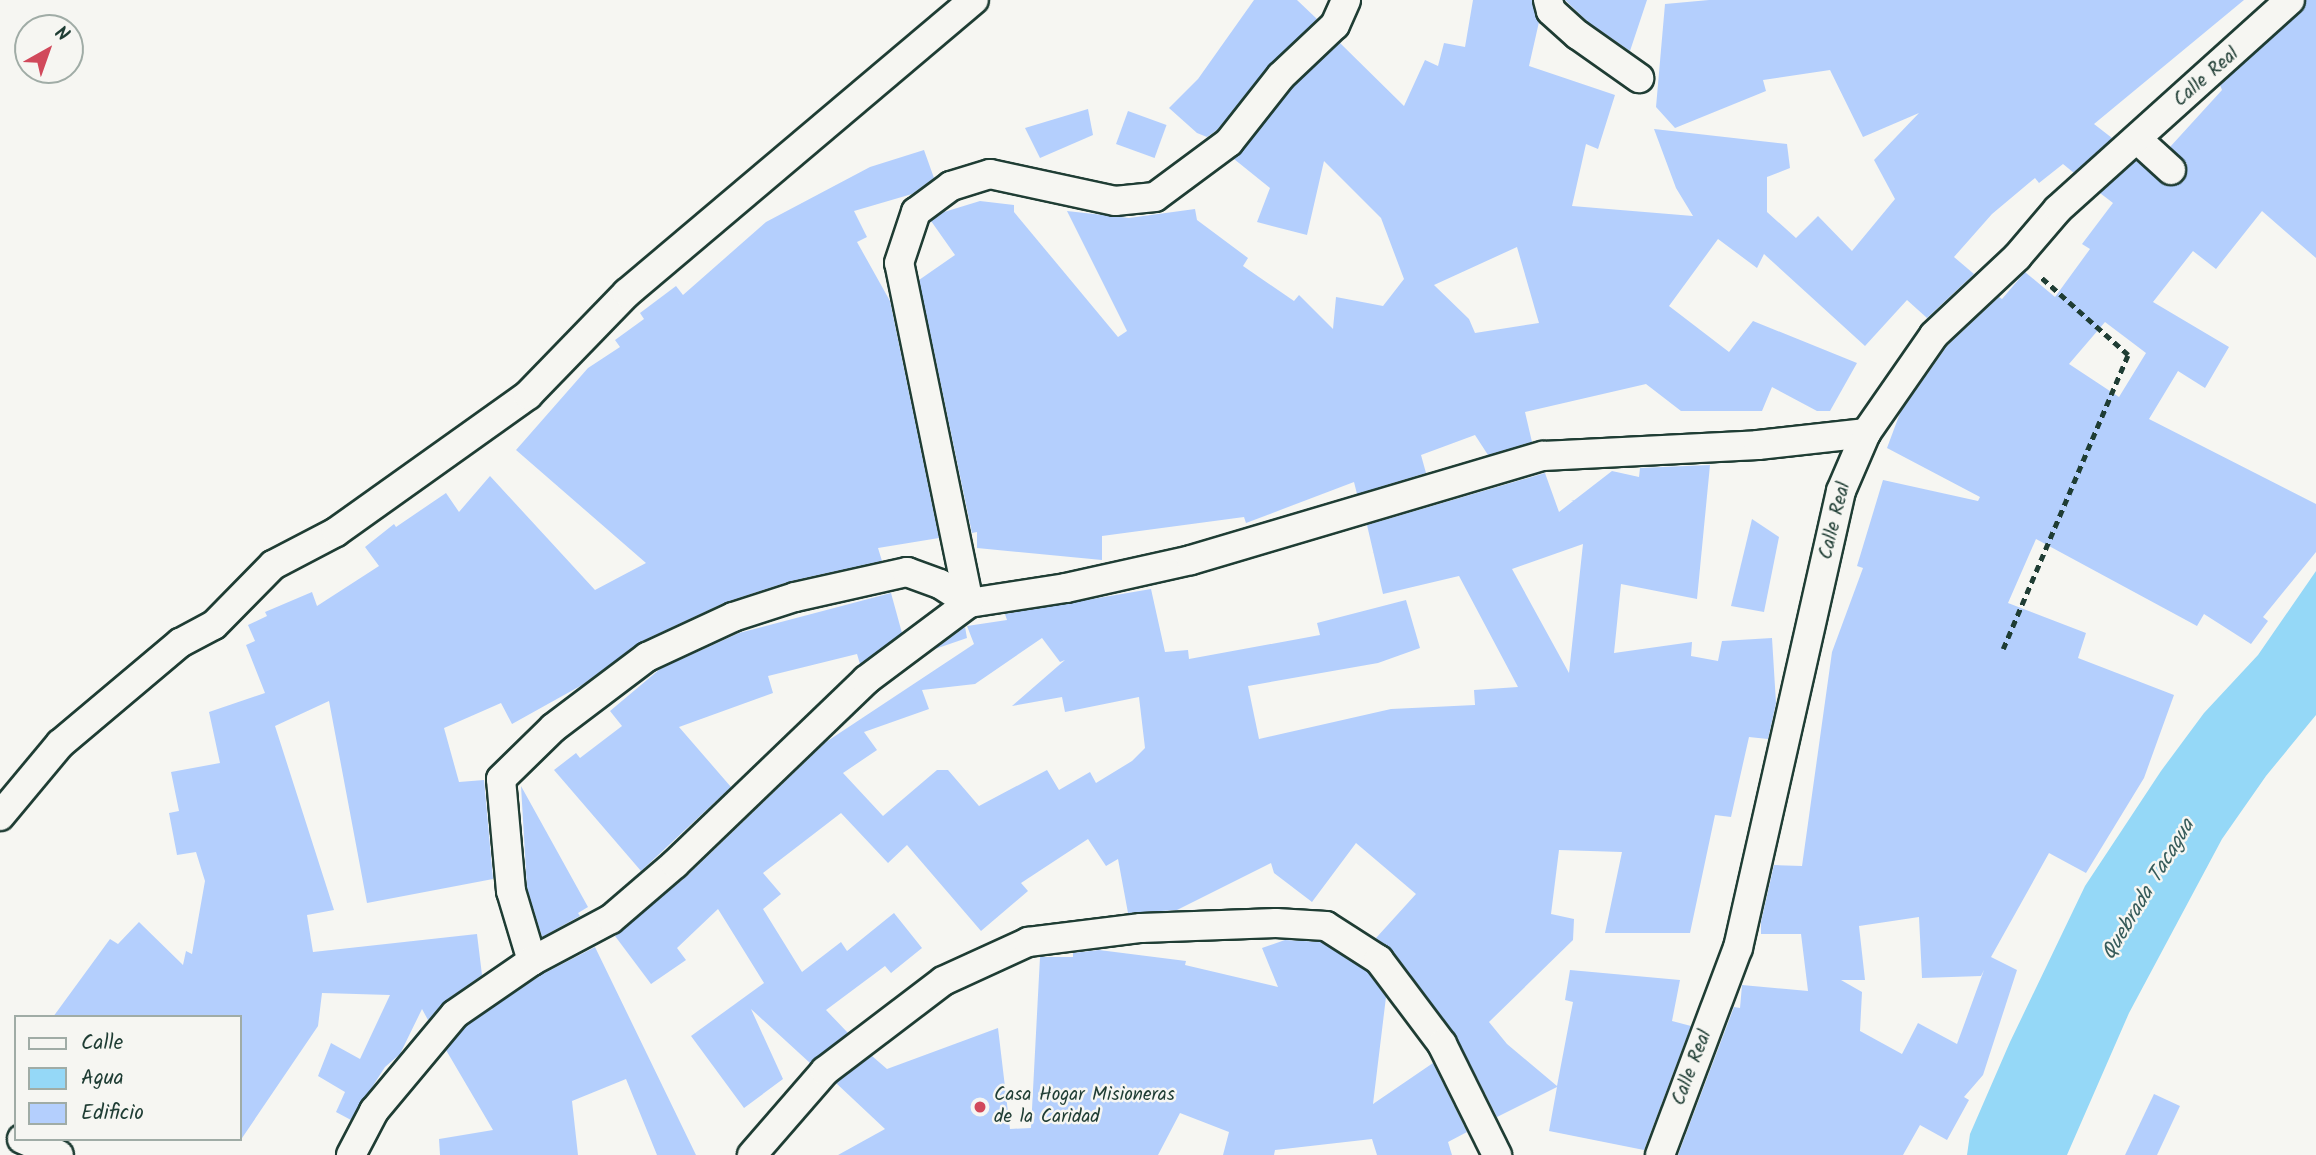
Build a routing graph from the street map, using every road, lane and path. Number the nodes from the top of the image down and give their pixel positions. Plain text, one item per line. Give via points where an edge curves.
1 (974, 0) edge
2 (1346, 0) edge
3 (1548, 0) edge
4 (2290, 0) edge
5 (1639, 78) dead end
6 (2137, 139) junction
7 (2171, 170) dead end
8 (2017, 257) junction
9 (1866, 433) junction
10 (969, 603) junction
11 (2003, 649) dead end
12 (0, 816) edge
13 (532, 961) junction
14 (27, 1141) edge
15 (59, 1155) edge
16 (351, 1155) edge
17 (752, 1155) edge
18 (1497, 1155) edge
19 (1660, 1155) edge

1 - 12 street via 888,68 627,293 528,395 336,532 273,565 214,625 180,643 60,744
2 - 10 street via 1335,24 1281,76 1228,142 1155,197 1115,201 990,174 951,186 916,212 899,263
3 - 5 street via 1550,11
4 - 6 street, Calle Real
6 - 7 street
6 - 8 street, Calle Real via 2058,209
8 - 9 street, Calle Real via 1934,335
8 - 11 path via 2128,355
9 - 10 street via 1758,445 1543,456 1191,560
9 - 19 street, Calle Real via 1841,491 1738,948
10 - 13 street via 866,680 675,864 611,919
10 - 13 street via 940,584 907,572 795,597 733,617 647,657 553,728 500,779 511,891
13 - 16 street via 455,1014 374,1111
14 - 15 street
17 - 18 street via 825,1071 943,981 1028,942 1141,928 1276,923 1326,926 1379,960 1442,1044

